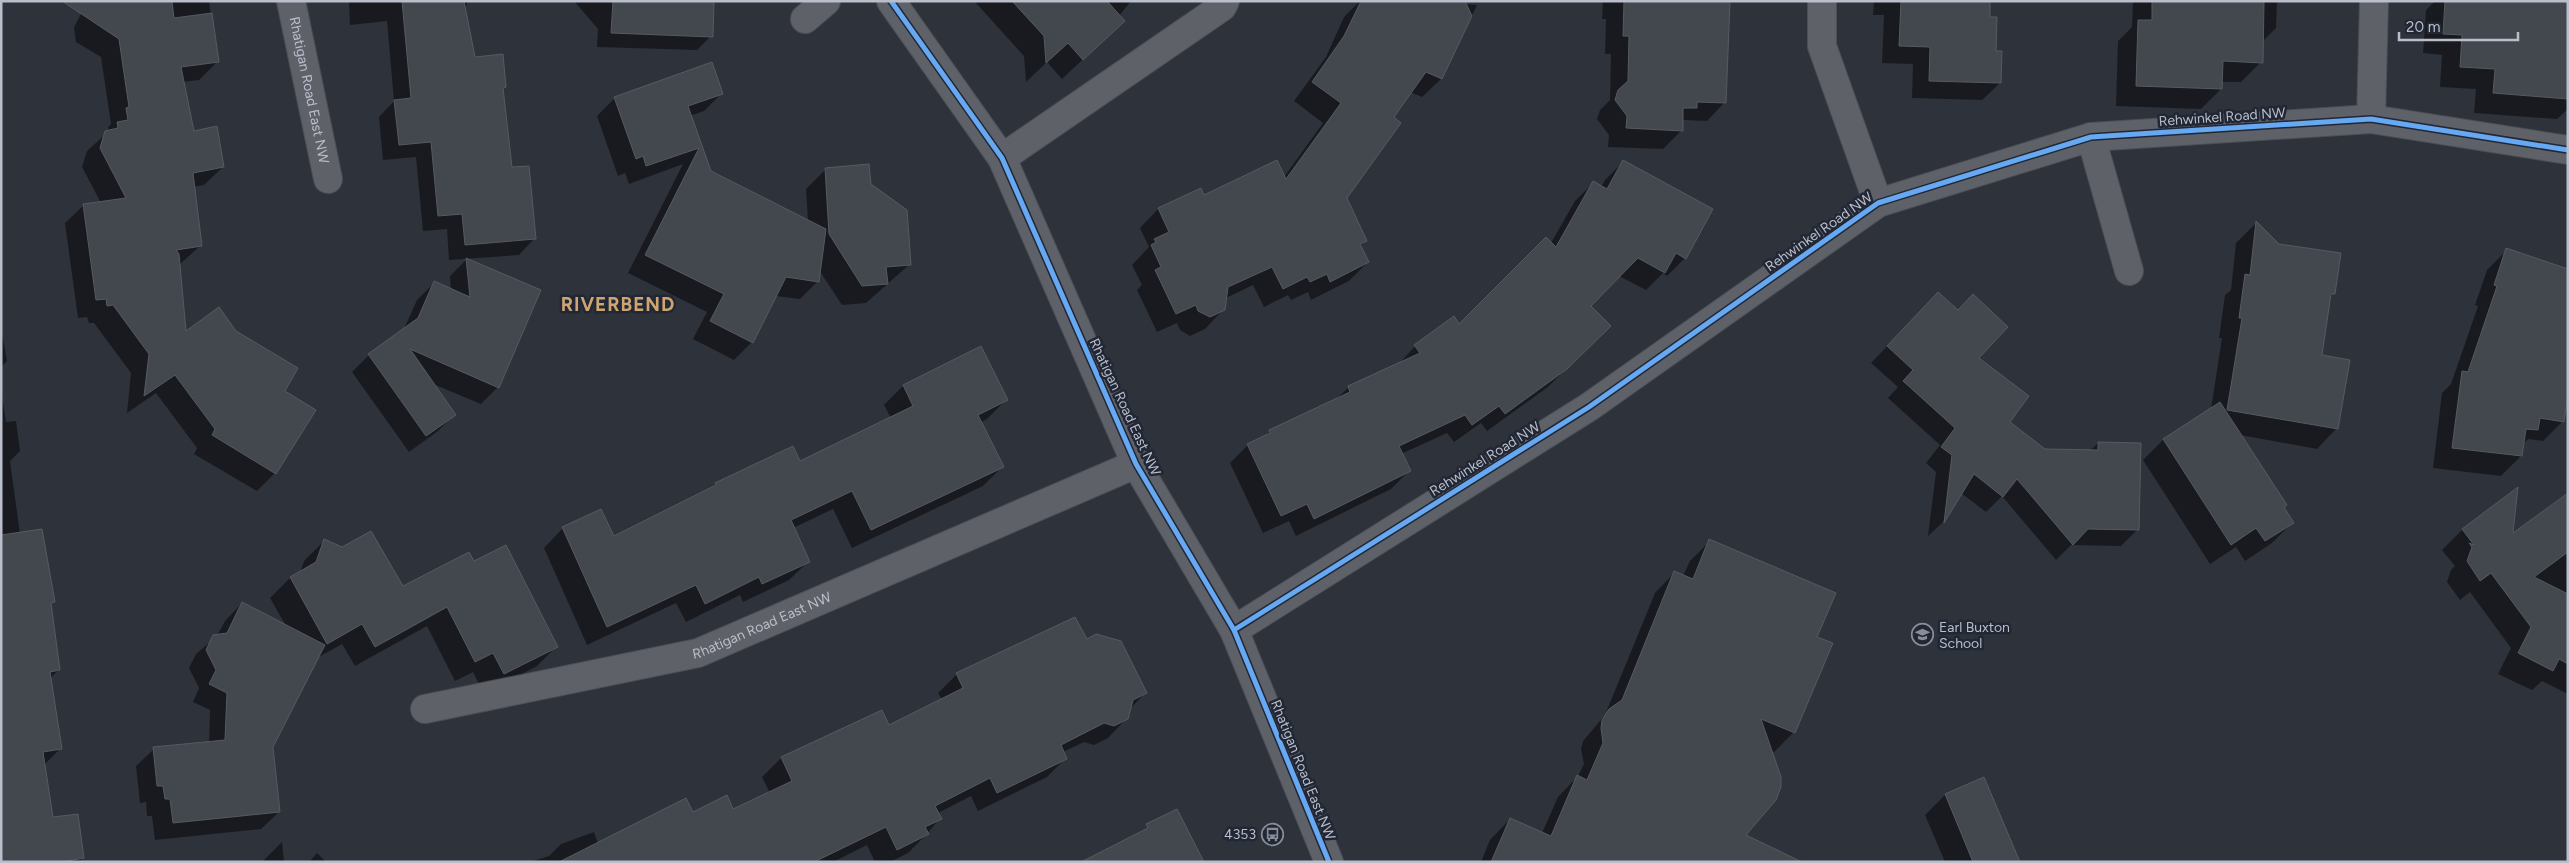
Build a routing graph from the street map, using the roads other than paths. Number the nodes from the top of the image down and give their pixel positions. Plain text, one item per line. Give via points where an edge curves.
1 (291, 1) edge
2 (826, 1) edge
3 (891, 1) edge
4 (1225, 1) edge
5 (1822, 1) edge
6 (2374, 1) edge
7 (805, 19) dead end
8 (2371, 119) junction
9 (2091, 137) junction
10 (2568, 150) edge
11 (1002, 158) junction
12 (328, 179) dead end
13 (1878, 203) junction
14 (2129, 271) dead end
15 (1136, 464) junction
16 (1234, 630) junction
17 (425, 709) dead end
18 (1329, 862) edge

1 - 12 street, Rhatigan Road East NW
2 - 7 street
3 - 11 street, Rhatigan Road East NW
4 - 11 street via 1222,7
5 - 13 street, Rehwinkel Road NW via 1822,46
6 - 8 street
8 - 9 street, Rehwinkel Road NW
8 - 10 street, Rehwinkel Road NW
9 - 13 street, Rehwinkel Road NW
9 - 14 street
11 - 15 street, Rhatigan Road East NW
13 - 16 street, Rehwinkel Road NW via 1589,407
15 - 16 street, Rhatigan Road East NW
15 - 17 street, Rhatigan Road East NW via 698,653
16 - 18 street, Rhatigan Road East NW

